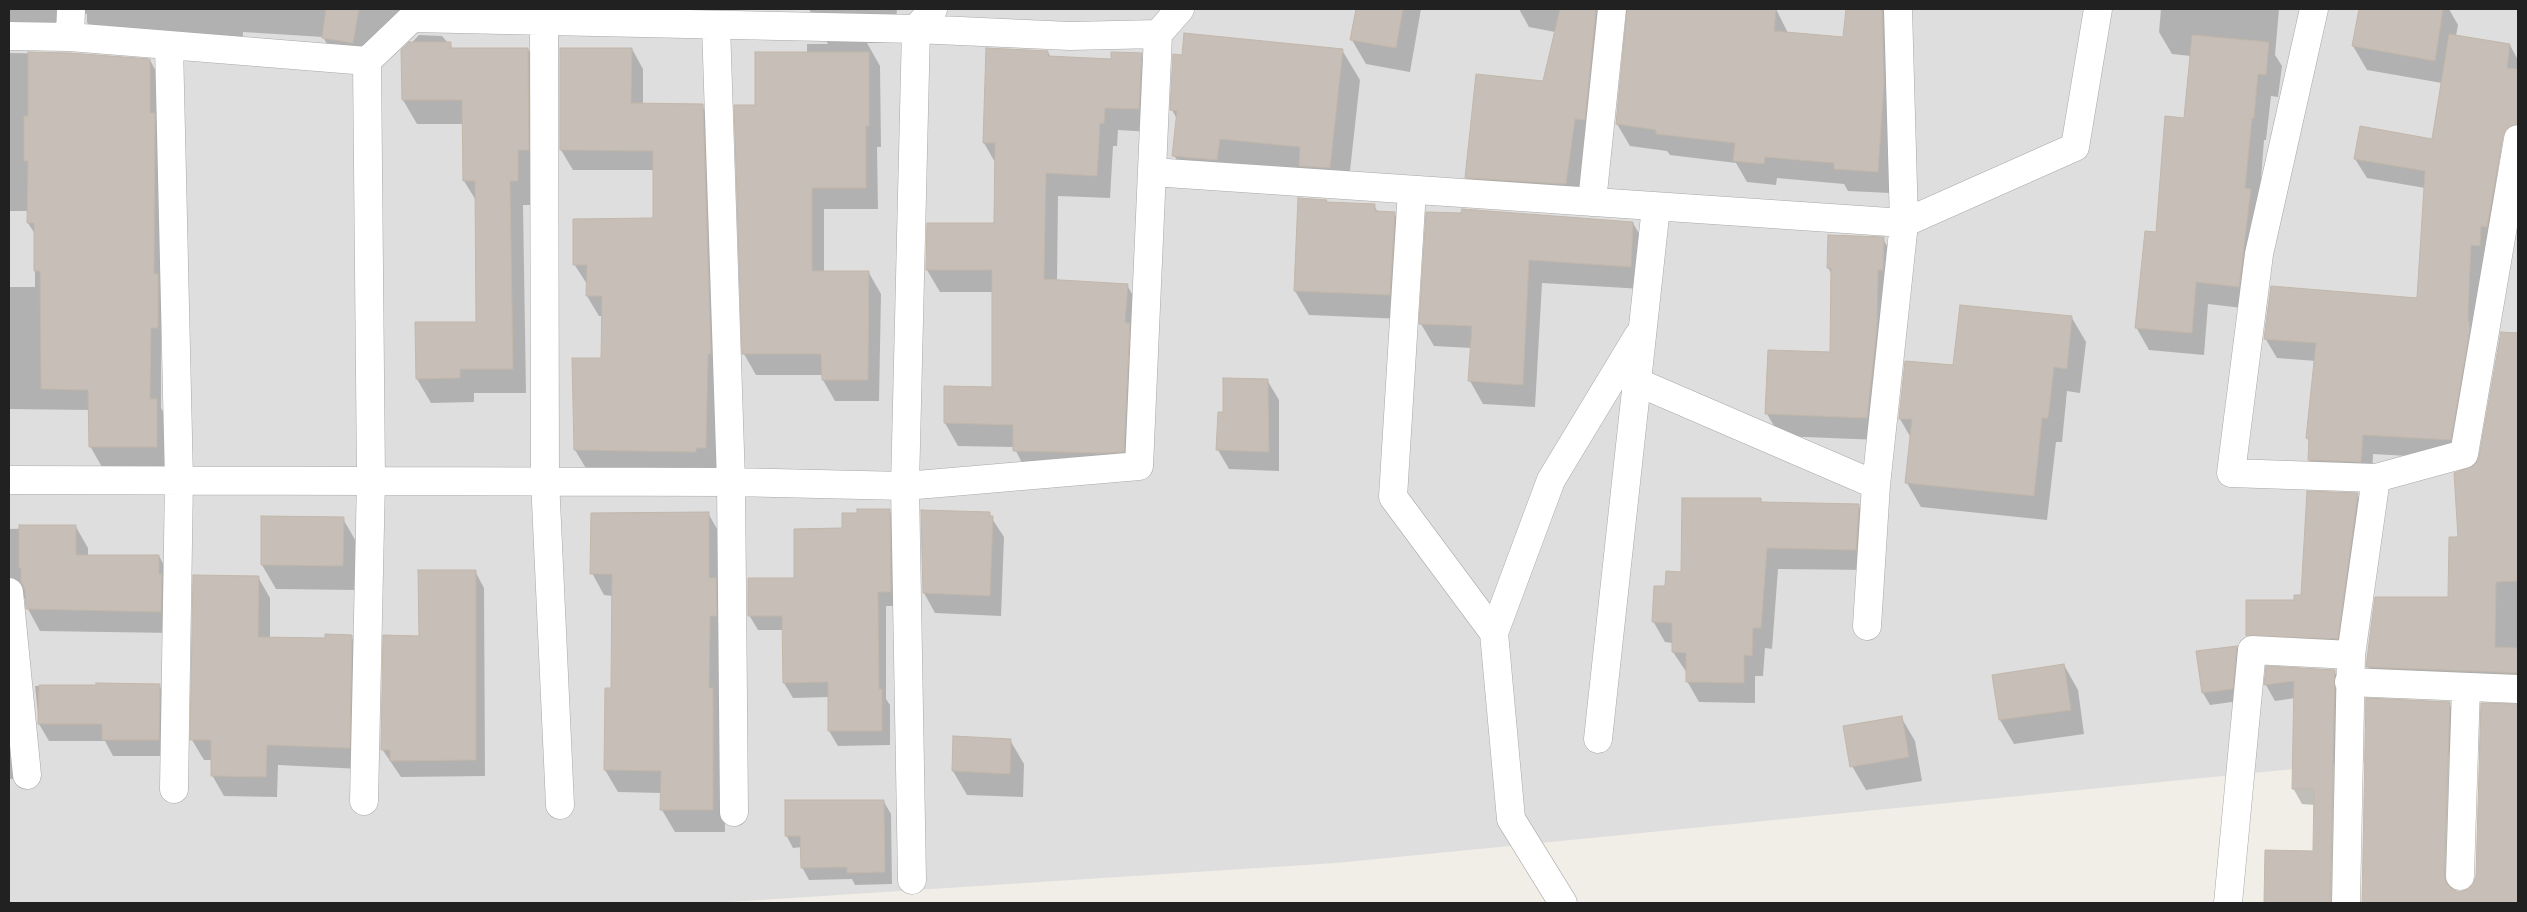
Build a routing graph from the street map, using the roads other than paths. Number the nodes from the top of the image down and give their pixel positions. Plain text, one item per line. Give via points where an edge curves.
1 (71, 9) edge
2 (933, 9) edge
3 (1180, 9) edge
4 (1612, 9) edge
5 (1898, 9) edge
6 (2098, 9) edge
7 (2314, 9) edge
8 (510, 15) edge
9 (544, 21) junction
10 (716, 25) junction
11 (916, 29) junction
12 (1158, 34) junction
13 (9, 36) edge
14 (70, 37) junction
15 (169, 45) junction
16 (367, 62) junction
17 (2518, 139) edge
18 (1152, 172) junction
19 (1412, 190) junction
20 (1592, 202) junction
21 (1656, 207) junction
22 (1904, 223) junction
23 (1643, 328) junction
24 (1637, 382) junction
25 (2376, 478) junction
26 (371, 479) junction
27 (9, 480) edge
28 (179, 480) junction
29 (545, 480) junction
30 (731, 482) junction
31 (1876, 485) junction
32 (905, 486) junction
33 (9, 592) edge
34 (1867, 626) dead end
35 (1494, 633) junction
36 (2351, 656) junction
37 (2349, 682) junction
38 (2466, 687) junction
39 (2518, 689) edge
40 (1598, 739) dead end
41 (27, 775) dead end
42 (174, 789) dead end
43 (364, 801) dead end
44 (560, 805) dead end
45 (734, 812) dead end
46 (2460, 876) dead end
47 (912, 880) dead end
48 (1563, 903) edge
49 (2228, 903) edge
50 (2346, 903) edge

1 - 14 street
2 - 11 street
3 - 12 street
4 - 20 street
5 - 22 street
6 - 22 street via 2075,147
7 - 25 street via 2259,254 2231,473
8 - 9 street
8 - 16 street via 412,18
9 - 10 street
9 - 29 street
10 - 11 street
10 - 30 street
11 - 12 street via 1070,36
11 - 32 street
12 - 18 street
13 - 14 street
14 - 15 street
15 - 16 street
15 - 28 street
16 - 26 street
17 - 25 street via 2464,454
18 - 19 street
18 - 32 street via 1139,466
19 - 20 street
19 - 35 street via 1393,497
20 - 21 street
21 - 22 street
21 - 23 street
22 - 31 street
23 - 24 street
23 - 35 street via 1551,480
24 - 31 street
24 - 40 street
25 - 36 street
26 - 28 street
26 - 29 street
26 - 43 street
27 - 28 street
28 - 42 street
29 - 30 street
29 - 44 street
30 - 32 street
30 - 45 street
31 - 34 street
32 - 47 street
33 - 41 street
35 - 48 street via 1511,819
36 - 37 street
36 - 49 street via 2252,650
37 - 38 street
37 - 50 street
38 - 39 street
38 - 46 street

